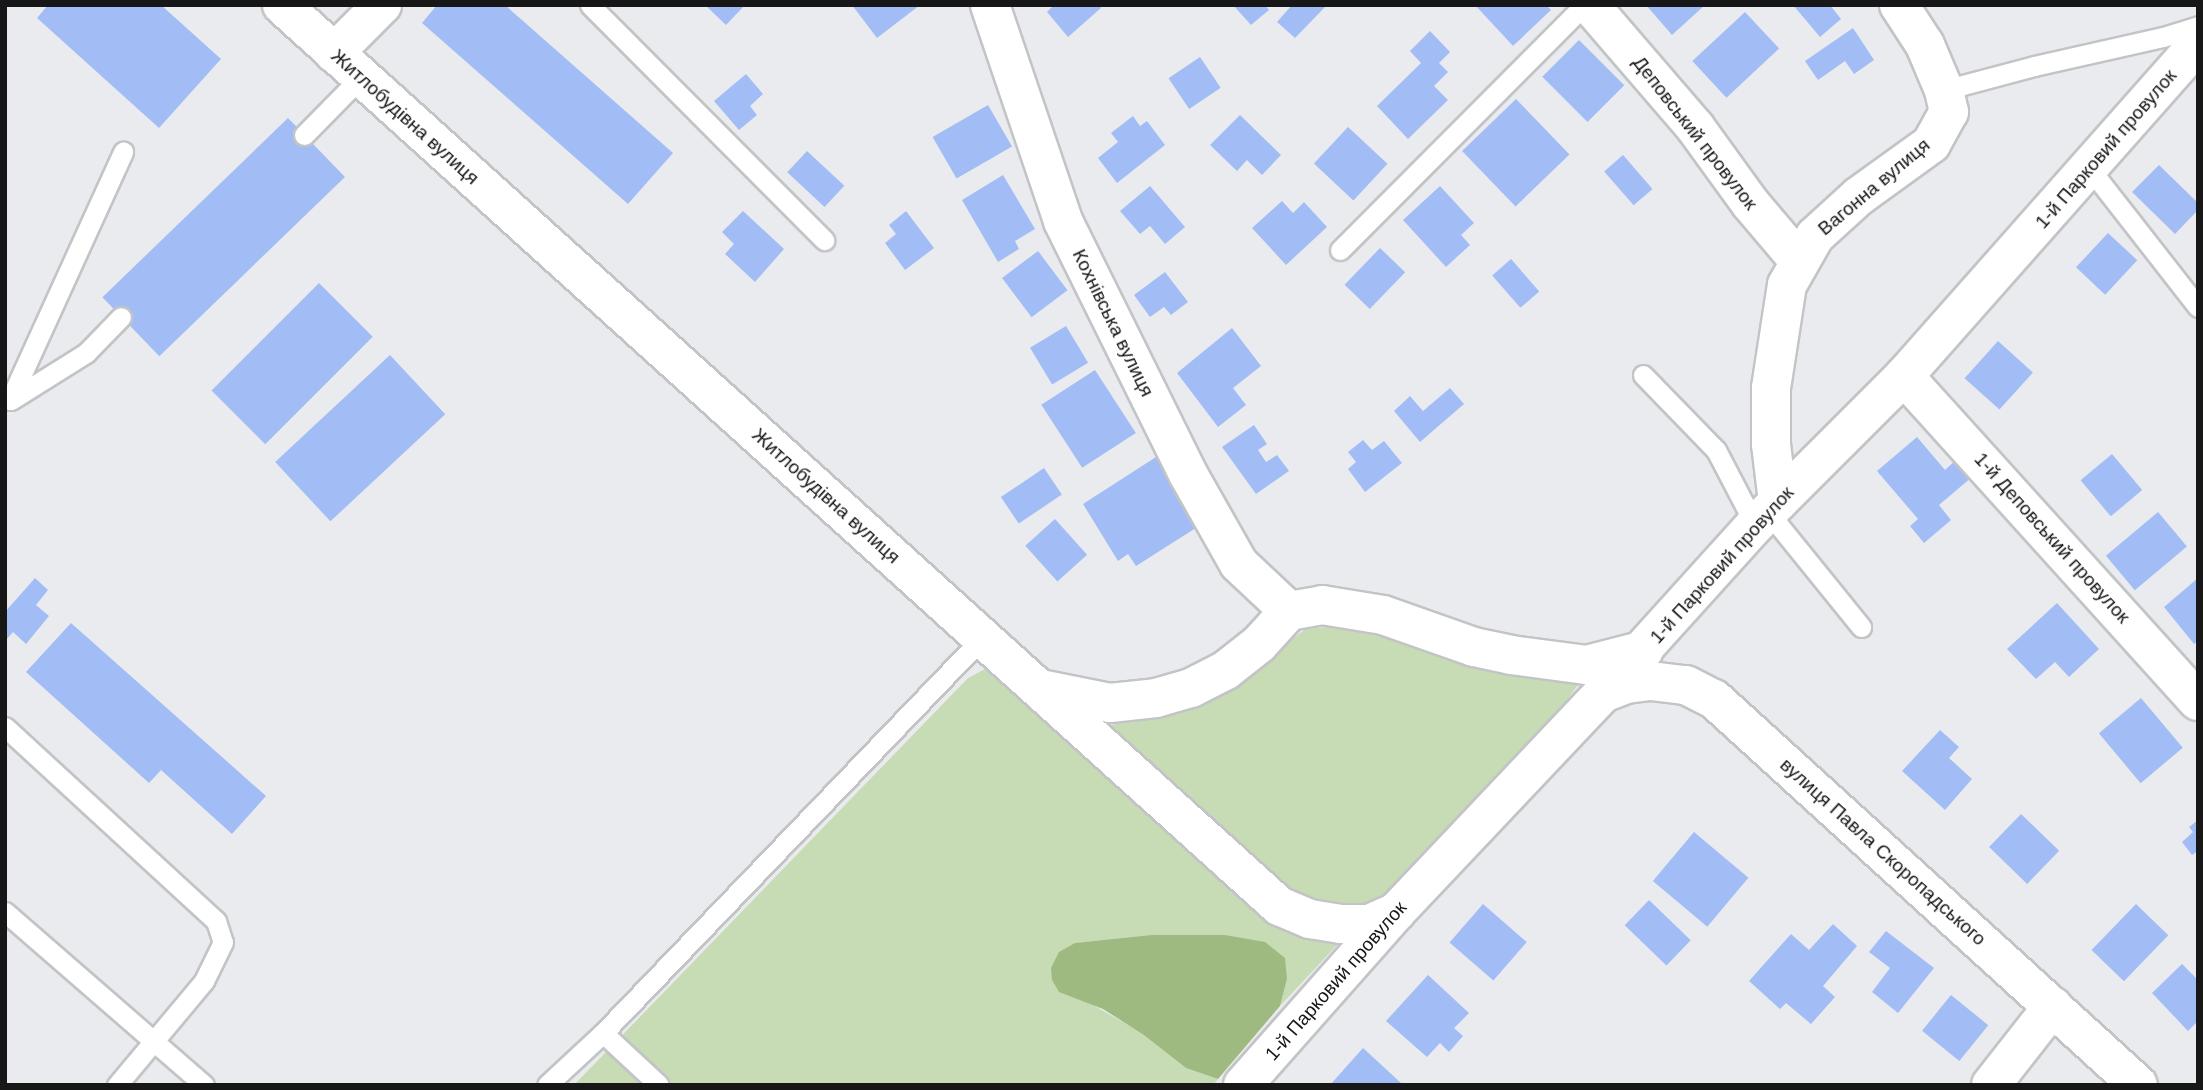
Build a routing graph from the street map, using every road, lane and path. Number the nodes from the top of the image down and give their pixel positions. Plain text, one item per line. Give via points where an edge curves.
1 (282, 5) edge
2 (382, 5) edge
3 (590, 5) edge
4 (990, 5) edge
5 (1584, 5) edge
6 (1590, 5) edge
7 (1899, 5) edge
8 (2198, 26) edge
9 (2198, 44) edge
10 (348, 65) junction
11 (1944, 90) junction
12 (304, 135) dead end
13 (123, 152) dead end
14 (2090, 169) junction
15 (824, 240) dead end
16 (1340, 250) dead end
17 (1800, 262) junction
18 (2198, 307) edge
19 (121, 317) dead end
20 (1643, 375) dead end
21 (1904, 376) junction
22 (8, 400) edge
23 (1767, 513) junction
24 (1289, 611) junction
25 (1861, 627) dead end
26 (982, 638) junction
27 (1644, 650) junction
28 (1040, 689) junction
29 (1603, 694) junction
30 (2198, 701) edge
31 (5, 727) edge
32 (5, 912) edge
33 (1396, 912) junction
34 (2053, 1006) junction
35 (604, 1033) junction
36 (154, 1040) junction
37 (117, 1085) edge
38 (204, 1085) edge
39 (547, 1085) edge
40 (659, 1085) edge
41 (1244, 1085) edge
42 (1991, 1085) edge
43 (2138, 1085) edge

1 - 10 street, Житлобудівна вулиця
2 - 10 street
3 - 15 lane
4 - 24 street, Кохнівська вулиця via 1063,221 1188,474 1239,564
5 - 16 lane
6 - 17 street, Деповський провулок via 1695,127 1750,204
7 - 11 street, Вагонна вулиця via 1925,45
8 - 11 lane
9 - 14 street, 1-й Парковий провулок
10 - 12 lane
10 - 26 street, Житлобудівна вулиця
11 - 17 street, Вагонна вулиця via 1949,112 1931,144 1859,196 1815,236
13 - 22 lane
14 - 18 lane
14 - 21 street, 1-й Парковий провулок
17 - 23 street, Вагонна вулиця via 1787,285 1771,388
19 - 22 lane via 86,352
20 - 23 lane via 1716,450
21 - 23 street, 1-й Парковий провулок
21 - 30 street, 1-й Деповський провулок
23 - 25 lane
23 - 27 street, 1-й Парковий провулок
24 - 27 street via 1322,606 1383,615 1474,647 1587,665
24 - 28 street via 1226,670 1191,688 1110,703
26 - 28 street, Житлобудівна вулиця
26 - 35 lane
27 - 29 street, 1-й Парковий провулок
28 - 33 street, Житлобудівна вулиця via 1279,906 1310,919 1340,924 1369,924
29 - 33 street, 1-й Парковий провулок
29 - 34 street, вулиця Павла Скоропадського via 1626,684 1651,681 1686,685 1714,699
31 - 36 lane via 216,921 223,942 204,981
32 - 36 lane
33 - 41 street, 1-й Парковий провулок
34 - 42 street
34 - 43 street, вулиця Павла Скоропадського
35 - 39 lane
35 - 40 lane
36 - 37 lane
36 - 38 lane

